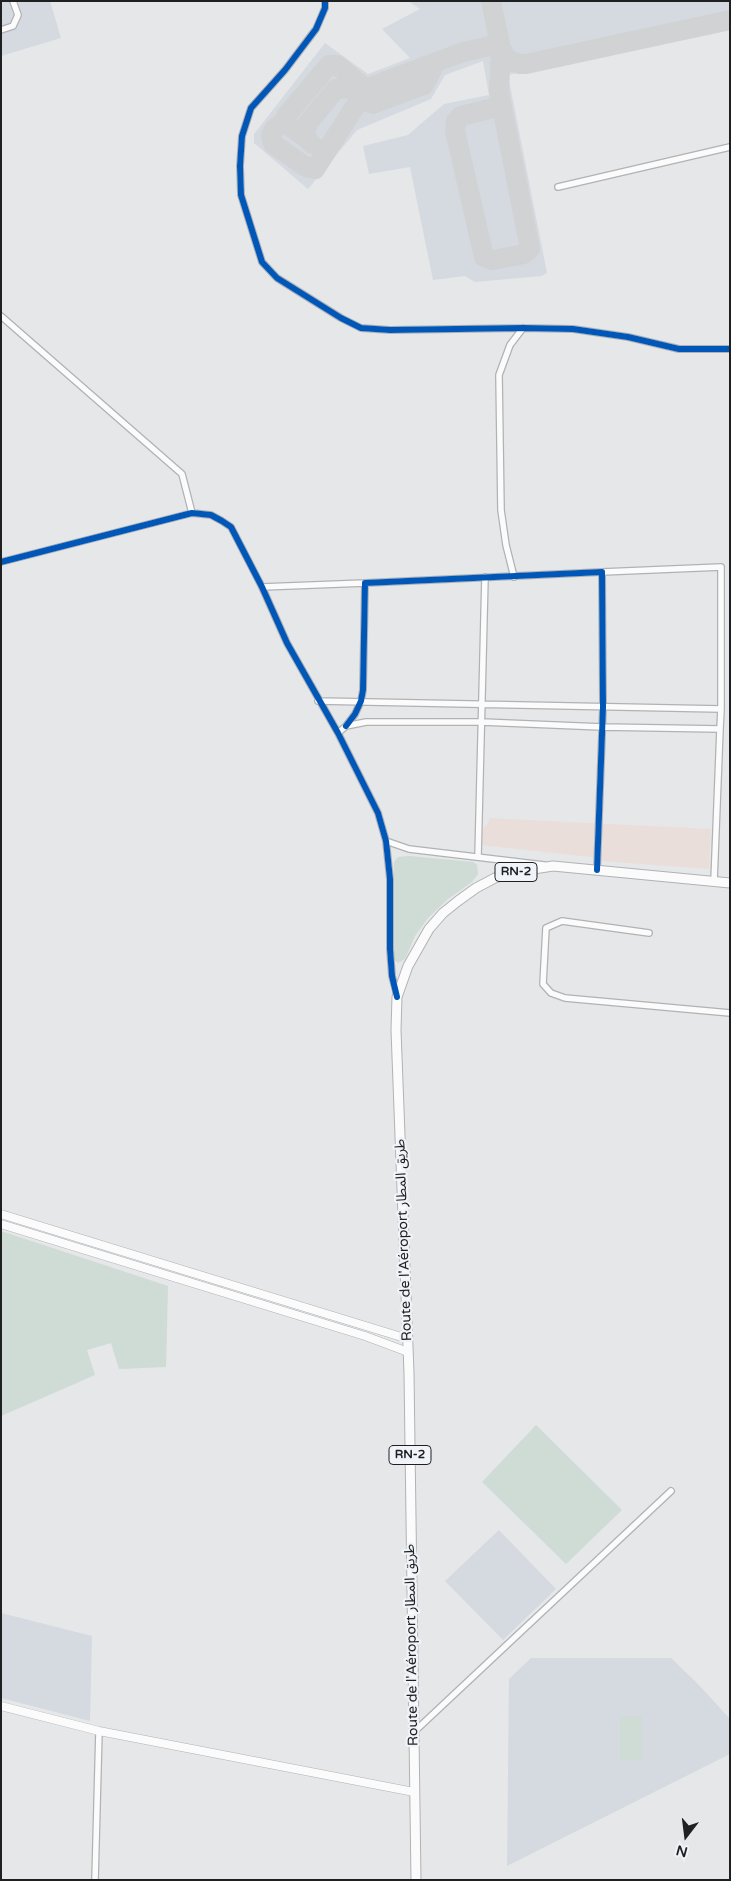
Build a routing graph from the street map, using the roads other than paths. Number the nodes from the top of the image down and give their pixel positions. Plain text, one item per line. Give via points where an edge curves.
1 (13, 1) edge
2 (325, 1) edge
3 (1, 30) edge
4 (730, 147) edge
5 (558, 187) dead end
6 (1, 316) edge
7 (523, 328) junction
8 (730, 349) edge
9 (192, 513) junction
10 (1, 562) edge
11 (721, 567) junction
12 (730, 567) edge
13 (602, 572) junction
14 (485, 577) junction
15 (514, 577) junction
16 (365, 583) junction
17 (262, 587) junction
18 (318, 701) junction
19 (361, 701) junction
20 (482, 704) junction
21 (602, 707) junction
22 (721, 709) junction
23 (482, 722) junction
24 (346, 726) junction
25 (602, 727) junction
26 (720, 729) junction
27 (338, 733) junction
28 (386, 841) junction
29 (478, 857) junction
30 (553, 866) junction
31 (597, 870) junction
32 (714, 881) junction
33 (730, 883) edge
34 (649, 933) dead end
35 (397, 997) junction
36 (730, 1013) edge
37 (1, 1214) edge
38 (1, 1224) edge
39 (165, 1264) junction
40 (162, 1274) junction
41 (408, 1339) junction
42 (408, 1352) junction
43 (671, 1491) dead end
44 (1, 1706) edge
45 (99, 1731) junction
46 (415, 1731) junction
47 (414, 1792) junction
48 (95, 1880) edge
49 (416, 1880) edge

1 - 3 street via 18,15 13,26
2 - 7 street via 316,28 251,108 242,136 240,195 262,262 277,278 361,328
4 - 5 street
6 - 9 street via 182,474
7 - 8 street via 573,329 679,348
7 - 15 street via 510,345 499,375 501,510
9 - 10 street
9 - 17 street via 211,515 231,527
11 - 12 street
11 - 13 street
11 - 22 street
13 - 15 street
13 - 21 street
14 - 15 street
14 - 16 street
14 - 20 street
16 - 17 street
16 - 19 street
17 - 18 street
18 - 19 street
18 - 27 street
19 - 20 street
19 - 24 street
20 - 21 street
20 - 23 street
21 - 22 street
21 - 25 street
22 - 26 street
23 - 24 street via 366,722
23 - 25 street
23 - 29 street
24 - 27 street
25 - 26 street
25 - 31 street
26 - 32 street
27 - 28 street via 378,813
28 - 29 street via 409,849
28 - 35 street via 390,879 390,948
29 - 30 street
30 - 31 main road, Route de l'Aéroport طريق المطار / RN-2
30 - 35 main road, Route de l'Aéroport طريق المطار / RN-2 via 495,878 458,900 417,947
31 - 32 main road, Route de l'Aéroport طريق المطار / RN-2
32 - 33 main road, Route de l'Aéroport طريق المطار / RN-2
34 - 36 street via 562,921 546,928 543,984 551,993 565,998
35 - 41 main road, Route de l'Aéroport طريق المطار / RN-2
37 - 39 main road
38 - 40 main road
39 - 40 main road
39 - 41 main road
40 - 42 main road
41 - 42 main road, Route de l'Aéroport طريق المطار / RN-2
42 - 46 main road, Route de l'Aéroport طريق المطار / RN-2
43 - 46 street
44 - 45 main road
45 - 47 main road
45 - 48 street
46 - 47 main road, Route de l'Aéroport طريق المطار / RN-2
47 - 49 main road, Route de l'Aéroport طريق المطار / RN-2

